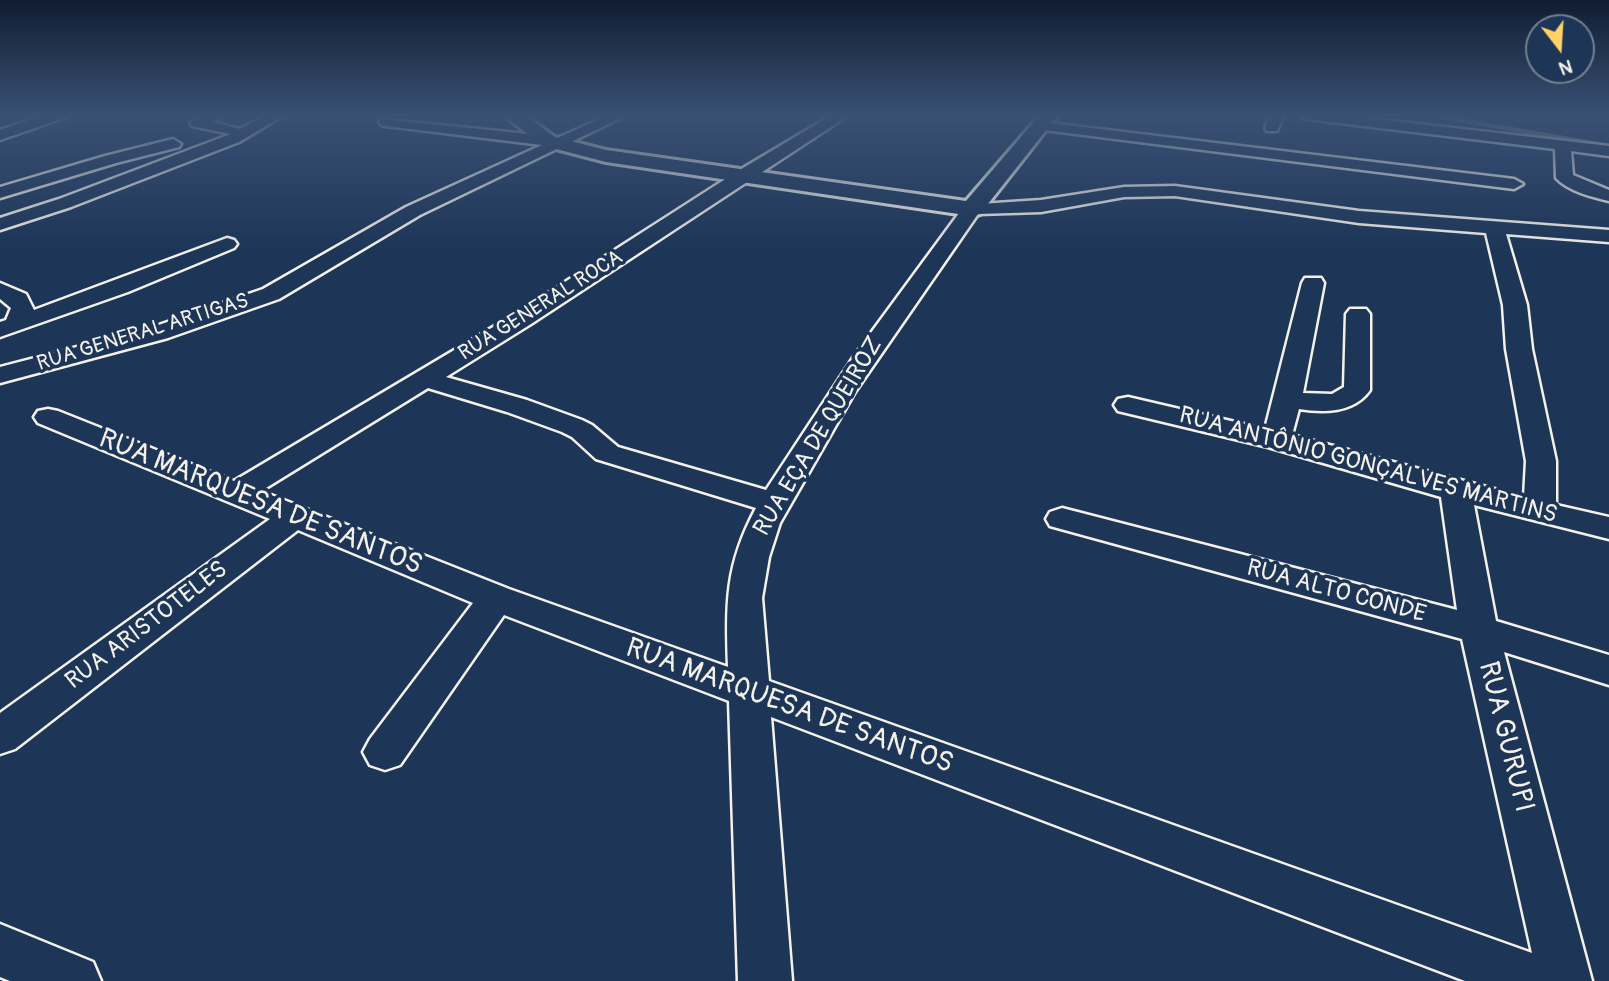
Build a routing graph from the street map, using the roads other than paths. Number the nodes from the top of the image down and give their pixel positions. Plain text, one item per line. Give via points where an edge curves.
1 (105, 161) edge
2 (183, 161) edge
3 (513, 161) edge
4 (641, 161) edge
5 (767, 161) edge
6 (1012, 161) edge
7 (1416, 161) edge
8 (1564, 161) edge
9 (1437, 163) joint
10 (744, 175) junction
11 (1514, 184) dead end
12 (0, 193) edge
13 (1609, 196) edge
14 (972, 209) junction
15 (0, 224) edge
16 (1494, 228) junction
17 (1609, 236) edge
18 (227, 244) dead end
19 (1314, 283) dead end
20 (0, 290) edge
21 (1358, 314) dead end
22 (8, 327) edge
23 (0, 375) edge
24 (425, 379) junction
25 (1290, 400) junction
26 (1128, 405) dead end
27 (48, 417) dead end
28 (1276, 440) junction
29 (1456, 491) junction
30 (238, 492) junction
31 (775, 503) junction
32 (1540, 512) junction
33 (294, 517) junction
34 (1062, 519) dead end
35 (1609, 528) edge
36 (496, 598) junction
37 (1479, 630) junction
38 (1609, 670) edge
39 (749, 693) junction
40 (0, 736) edge
41 (385, 752) dead end
42 (0, 950) edge
43 (74, 981) edge
44 (765, 981) edge
45 (1536, 981) edge
46 (1565, 981) edge

1 - 12 street
2 - 15 street
3 - 23 street, RUA GENERAL ARTIGAS via 413,211 271,294 227,312
4 - 10 street
5 - 10 street, RUA GENERAL ROCA
6 - 14 street, RUA EÇA DE QUEIROZ
7 - 9 street
8 - 13 street via 1565,178
9 - 11 street
10 - 14 street
10 - 24 street, RUA GENERAL ROCA
14 - 16 street via 1041,206 1124,192 1175,191 1331,214
14 - 31 street, RUA EÇA DE QUEIROZ via 863,358
16 - 17 street
16 - 32 street via 1515,304 1541,461
18 - 22 street
19 - 25 street
20 - 22 street via 18,299 23,308
21 - 25 street via 1357,390 1346,401 1326,404
24 - 30 street, RUA GENERAL ROCA
24 - 31 street via 572,426 607,453
25 - 28 street
26 - 28 street, RUA ANTÔNIO GONÇALVES MARTINS
27 - 30 street, RUA MARQUESA DE SANTOS
28 - 29 street, RUA ANTÔNIO GONÇALVES MARTINS
29 - 32 street, RUA ANTÔNIO GONÇALVES MARTINS
29 - 37 street, RUA GURUPI
30 - 33 street, RUA MARQUESA DE SANTOS
31 - 39 street, RUA EÇA DE QUEIROZ via 757,534 747,565
32 - 35 street, RUA ANTÔNIO GONÇALVES MARTINS
33 - 36 street, RUA MARQUESA DE SANTOS
33 - 40 street, RUA ARISTOTELES
34 - 37 street, RUA ALTO CONDE
36 - 39 street, RUA MARQUESA DE SANTOS
36 - 41 street
37 - 38 street, RUA ALTO CONDE
37 - 46 street, RUA GURUPI
39 - 44 street, RUA EÇA DE QUEIROZ
39 - 45 street, RUA MARQUESA DE SANTOS
42 - 43 street

